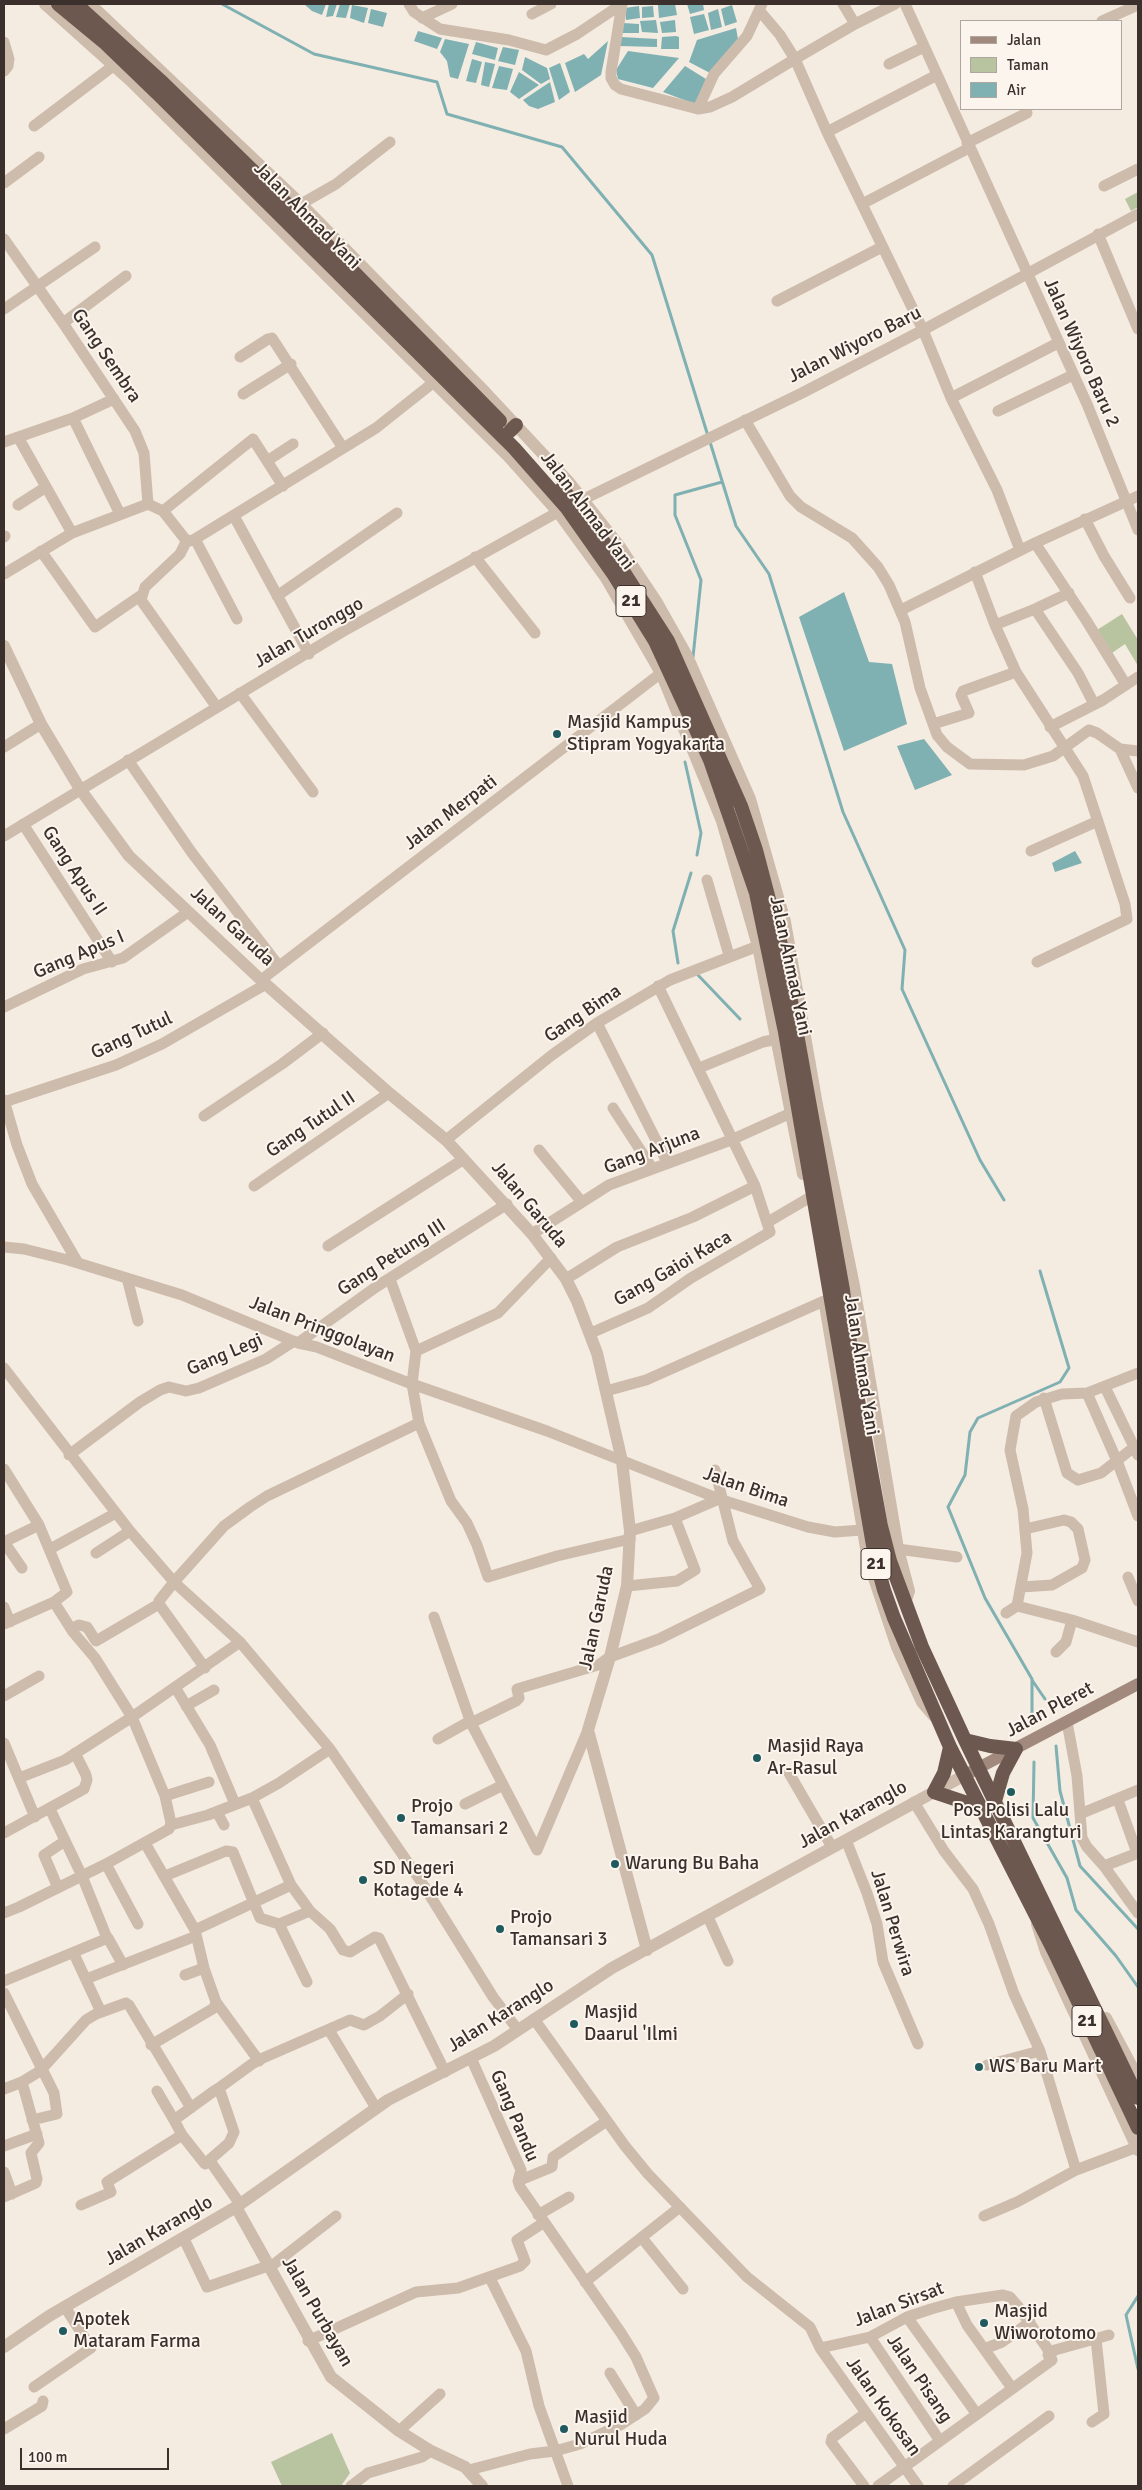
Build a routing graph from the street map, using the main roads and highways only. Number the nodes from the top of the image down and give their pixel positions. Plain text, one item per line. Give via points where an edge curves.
1 (58, 4) edge
2 (76, 4) edge
3 (852, 1395) junction
4 (1138, 1684) edge
5 (965, 1740) junction
6 (950, 1746) junction
7 (1016, 1748) junction
8 (979, 1768) junction
9 (965, 1776) junction
10 (995, 1801) junction
11 (982, 1808) junction
12 (1079, 1989) junction
13 (1138, 2098) edge
14 (1138, 2128) edge

1 - 3 highway, Jalan Ahmad Yani / 21 via 146,82 514,448 566,507 656,642 710,760 756,893 785,1032 815,1224
2 - 3 highway, Jalan Ahmad Yani / 21 via 163,83 513,428 574,501 655,620 685,677 744,815 781,946 843,1290
3 - 5 highway, Jalan Ahmad Yani / 21 via 881,1526 904,1603
3 - 6 highway, Jalan Ahmad Yani / 21 via 875,1558 894,1618
4 - 7 main road, Jalan Pleret
5 - 7 highway
5 - 8 highway, Jalan Ahmad Yani / 21
6 - 9 highway, Jalan Ahmad Yani / 21
6 - 11 highway via 944,1773 934,1792
7 - 8 main road, Jalan Pleret
7 - 10 highway via 1003,1773
8 - 9 main road, Jalan Karanglo
8 - 10 highway, Jalan Ahmad Yani / 21
9 - 11 highway, Jalan Ahmad Yani / 21
10 - 12 highway, Jalan Ahmad Yani / 21
11 - 12 highway, Jalan Ahmad Yani / 21 via 1034,1914
12 - 13 highway, Jalan Ahmad Yani / 21 via 1092,2001
12 - 14 highway, Jalan Ahmad Yani / 21

